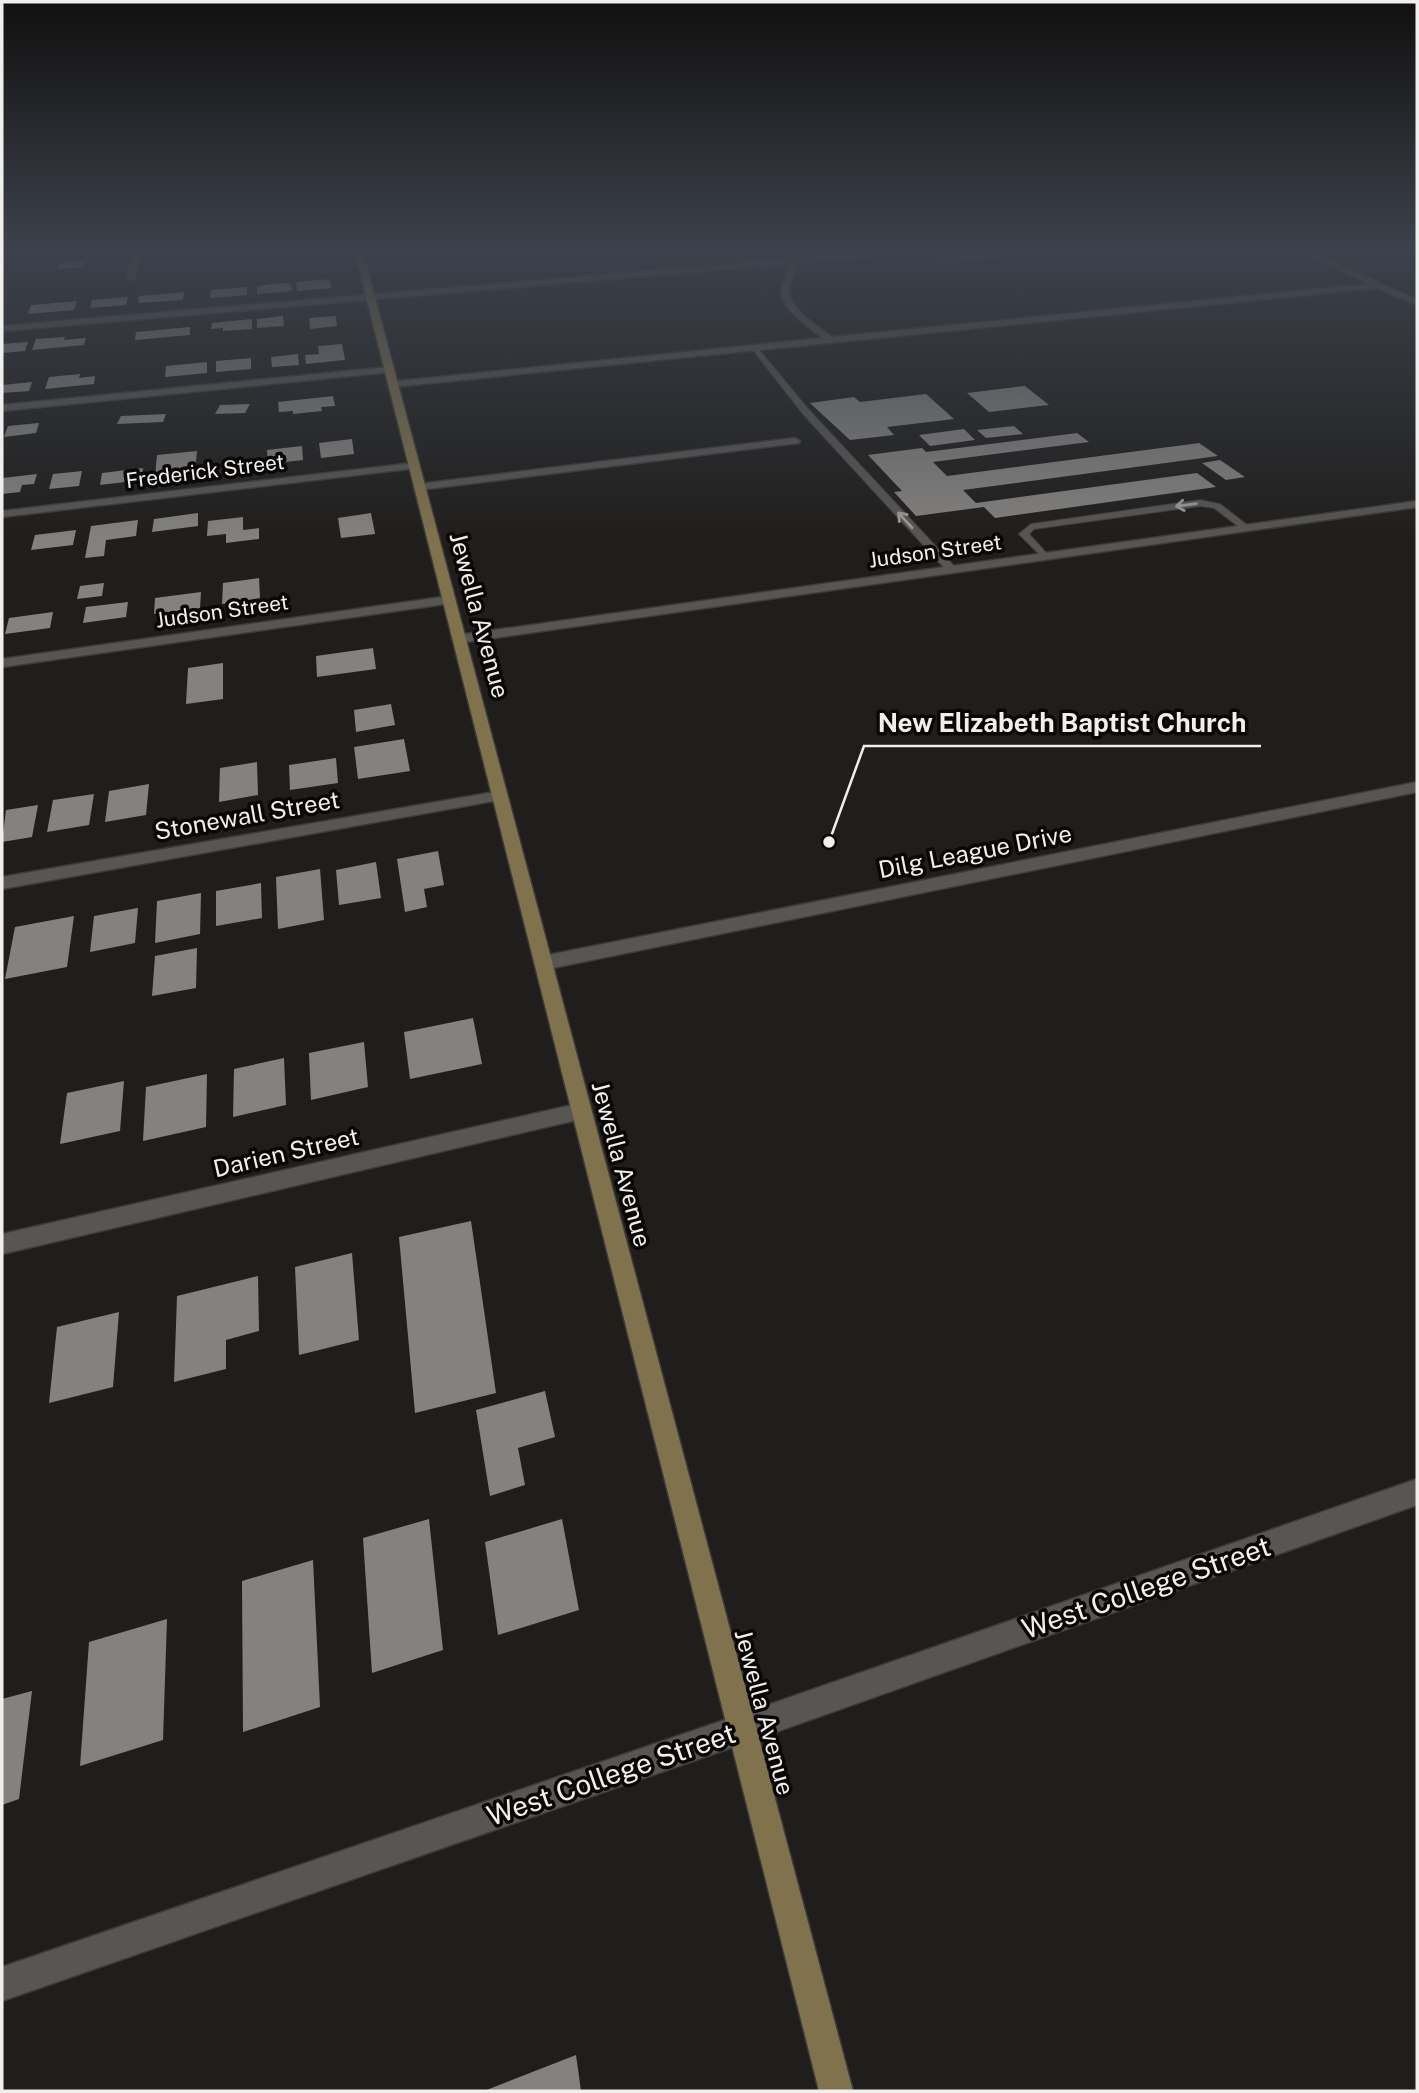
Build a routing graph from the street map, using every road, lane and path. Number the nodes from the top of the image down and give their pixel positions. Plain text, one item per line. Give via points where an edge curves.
1 (382, 347) edge
2 (752, 347) junction
3 (755, 347) edge
4 (390, 377) junction
5 (2, 408) edge
6 (795, 441) dead end
7 (416, 476) junction
8 (1417, 504) edge
9 (2, 514) edge
10 (1246, 528) junction
11 (1045, 556) junction
12 (952, 569) junction
13 (449, 600) junction
14 (459, 639) junction
15 (2, 663) edge
16 (1417, 787) edge
17 (500, 796) junction
18 (2, 883) edge
19 (543, 963) junction
20 (581, 1111) junction
21 (2, 1244) edge
22 (1417, 1492) edge
23 (742, 1729) junction
24 (2, 1984) edge
25 (836, 2091) edge

1 - 4 main road, Jewella Avenue
2 - 3 street
2 - 4 street
12 -> 2 lane
4 - 5 street
4 - 7 main road, Jewella Avenue
6 - 7 street, Frederick Street
7 - 9 street, Frederick Street
7 - 13 main road, Jewella Avenue
8 - 10 street, Judson Street
10 - 11 street, Judson Street
10 -> 11 lane via 1217,506 1200,503 1031,527 1024,534
11 - 12 street, Judson Street
12 - 14 street, Judson Street
13 - 14 main road, Jewella Avenue
13 - 15 street, Judson Street
14 - 17 main road, Jewella Avenue
16 - 19 street, Dilg League Drive
17 - 18 street, Stonewall Street
17 - 19 main road, Jewella Avenue
19 - 20 main road, Jewella Avenue
20 - 21 street, Darien Street
20 - 23 main road, Jewella Avenue
22 - 23 street, West College Street
23 - 24 street, West College Street
23 - 25 main road, Jewella Avenue

